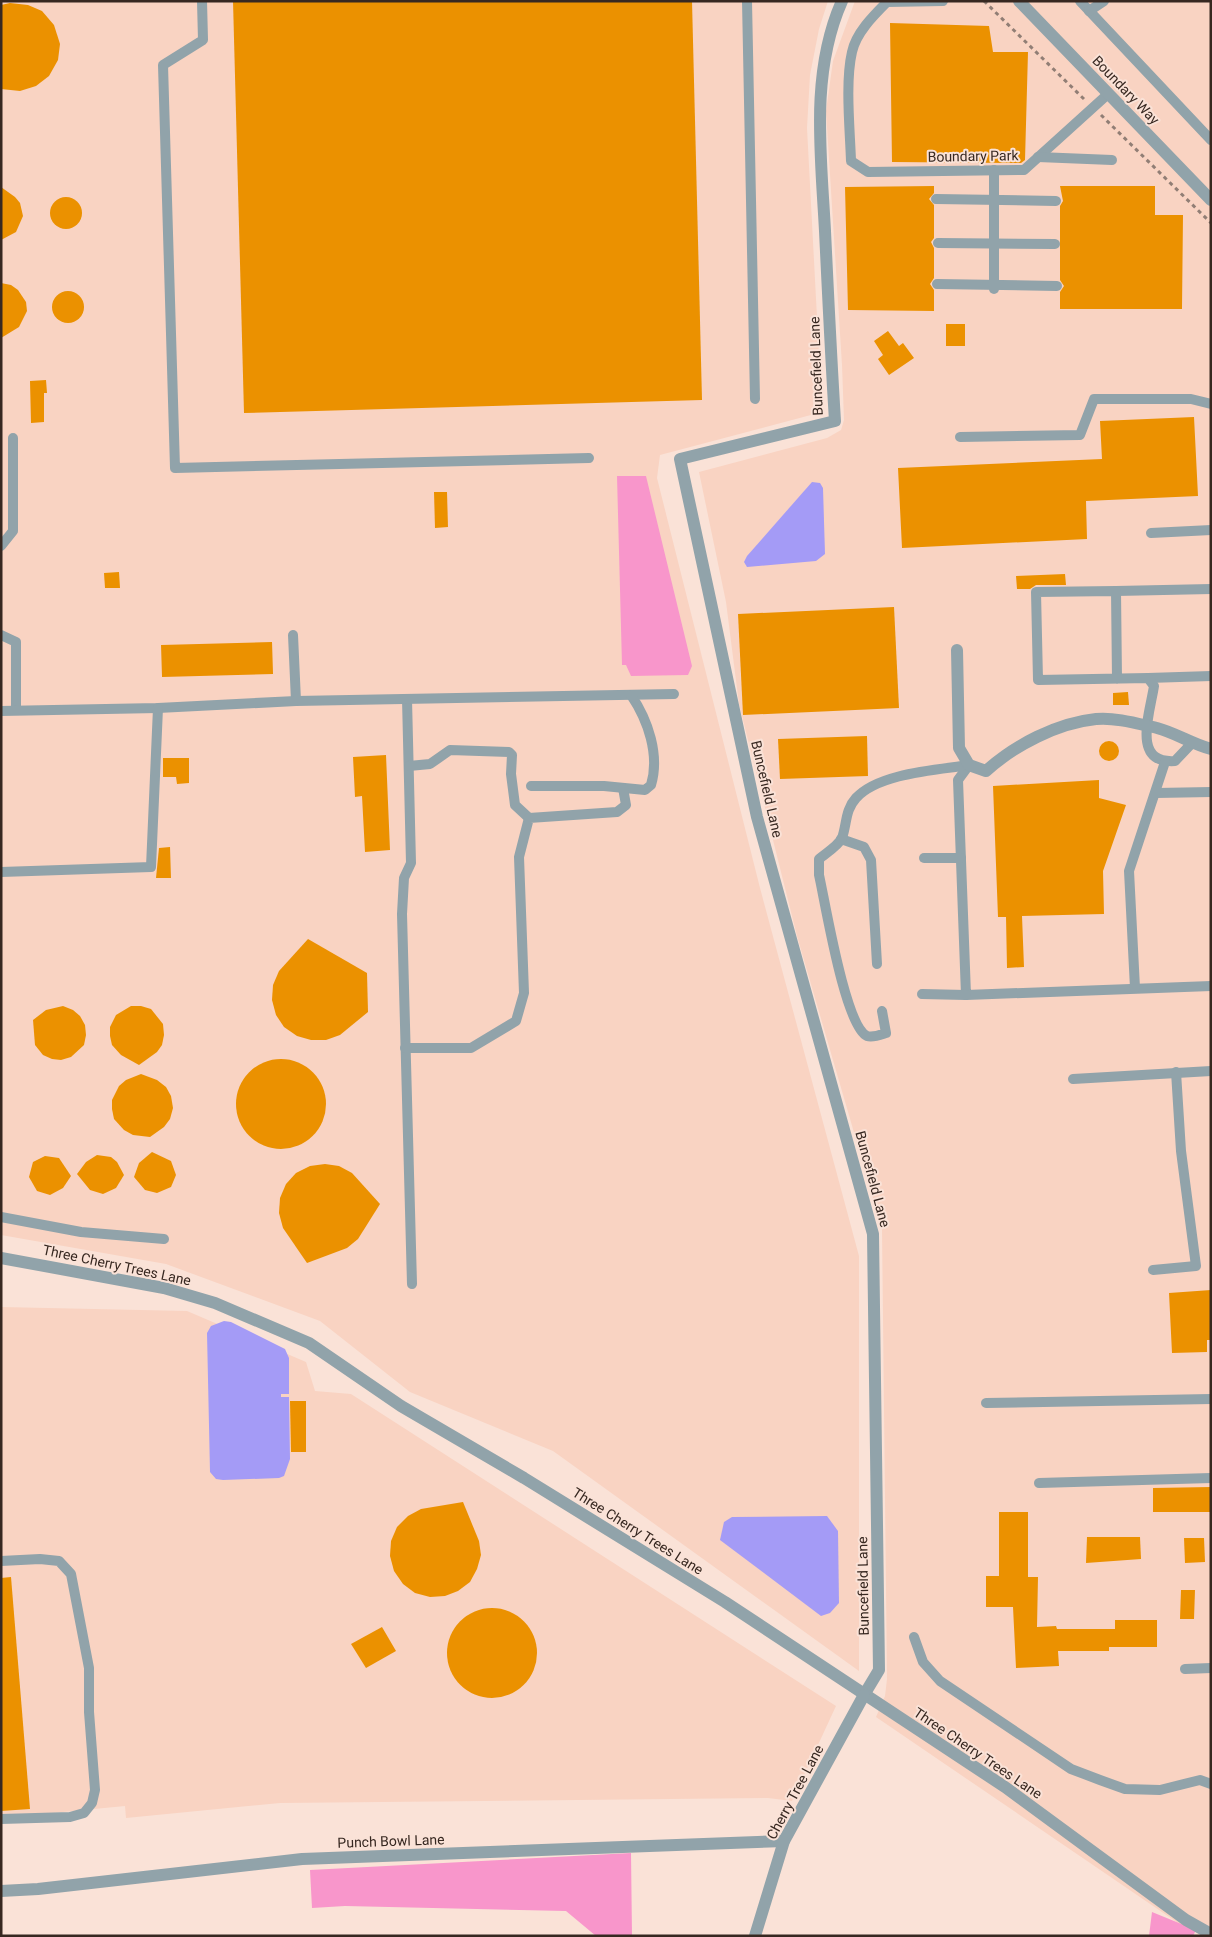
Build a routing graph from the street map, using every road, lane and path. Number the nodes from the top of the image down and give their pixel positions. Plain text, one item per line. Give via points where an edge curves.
1 (202, 1) edge
2 (747, 1) edge
3 (842, 1) edge
4 (943, 1) edge
5 (1019, 1) edge
6 (1080, 1) edge
7 (1104, 1) edge
8 (1089, 11) junction
9 (1108, 94) junction
10 (1210, 136) edge
11 (1038, 157) junction
12 (1112, 160) dead end
13 (994, 170) junction
14 (936, 199) dead end
15 (994, 200) junction
16 (1211, 200) edge
17 (1056, 201) dead end
18 (938, 243) dead end
19 (994, 244) junction
20 (1055, 244) dead end
21 (937, 284) dead end
22 (1057, 286) dead end
23 (994, 288) junction
24 (755, 399) dead end
25 (1211, 404) edge
26 (960, 437) dead end
27 (13, 438) dead end
28 (589, 458) dead end
29 (1211, 530) edge
30 (1151, 533) dead end
31 (1, 546) edge
32 (1211, 589) edge
33 (1116, 590) junction
34 (1, 635) edge
35 (292, 635) dead end
36 (957, 650) dead end
37 (1211, 676) edge
38 (1148, 678) junction
39 (1117, 679) junction
40 (674, 694) dead end
41 (631, 695) junction
42 (407, 699) junction
43 (296, 701) junction
44 (158, 708) junction
45 (1, 710) edge
46 (16, 710) junction
47 (1147, 726) junction
48 (1193, 742) junction
49 (1211, 749) edge
50 (1164, 762) junction
51 (969, 765) junction
52 (409, 766) junction
53 (531, 786) dead end
54 (623, 788) junction
55 (1211, 792) edge
56 (1156, 793) junction
57 (529, 818) junction
58 (841, 839) junction
59 (924, 858) dead end
60 (961, 858) junction
61 (1, 872) edge
62 (877, 964) dead end
63 (1211, 986) edge
64 (1135, 988) junction
65 (922, 994) dead end
66 (966, 995) junction
67 (882, 1011) dead end
68 (405, 1048) junction
69 (1211, 1071) edge
70 (1176, 1072) junction
71 (1073, 1079) dead end
72 (1, 1217) edge
73 (164, 1239) dead end
74 (1, 1258) edge
75 (1153, 1270) dead end
76 (412, 1284) dead end
77 (1211, 1399) edge
78 (986, 1403) dead end
79 (1211, 1478) edge
80 (1039, 1483) dead end
81 (1, 1561) edge
82 (914, 1638) dead end
83 (1211, 1668) edge
84 (1185, 1669) dead end
85 (864, 1695) junction
86 (1211, 1784) edge
87 (1, 1819) edge
88 (784, 1841) junction
89 (1, 1891) edge
90 (1211, 1934) edge
91 (755, 1936) edge

1 - 28 lane via 203,40 163,65 175,468
2 - 24 lane
3 - 85 street, Buncefield Lane via 826,46 819,125 835,421 680,459 757,817 873,1234 879,1670
4 - 13 lane, Boundary Park via 887,2 868,21 852,51 851,161 868,172
5 - 9 street, Boundary Way
6 - 8 lane
7 - 8 lane
8 - 10 lane
9 - 11 lane, Boundary Park
9 - 16 street, Boundary Way
11 - 12 lane
11 - 13 lane, Boundary Park via 1024,170
13 - 15 lane
14 - 15 lane
15 - 17 lane
15 - 19 lane
18 - 19 lane
19 - 20 lane
19 - 23 lane
21 - 23 lane
22 - 23 lane
25 - 26 lane via 1191,398 1094,399 1080,435
27 - 31 lane via 13,531
29 - 30 lane
32 - 33 lane
33 - 39 lane
33 - 39 lane via 1036,592 1038,680
34 - 46 lane via 16,642
35 - 43 lane
36 - 51 street via 959,748
37 - 38 lane
38 - 39 lane
38 - 47 lane via 1154,686
40 - 41 lane
41 - 42 lane
41 - 54 lane via 649,728 654,777 645,790
42 - 43 lane
42 - 52 lane
43 - 44 lane
44 - 46 lane
44 - 61 lane via 152,867
45 - 46 lane
47 - 48 street
47 - 50 lane via 1147,748 1154,758
47 - 51 street via 1098,719 1066,725 1000,759 986,772
48 - 49 street
48 - 50 lane via 1174,761
50 - 56 lane
51 - 58 lane via 930,770 877,784 856,798 846,814
51 - 60 lane via 958,780
52 - 57 lane via 430,764 450,750 509,752 512,755 515,805
52 - 68 lane via 411,863 404,878 402,914
53 - 54 lane
54 - 57 lane via 626,805 618,812
55 - 56 lane
56 - 64 lane via 1129,871
57 - 68 lane via 519,857 524,993 516,1021 471,1048
58 - 62 lane via 864,847 871,860
58 - 67 lane via 819,859 818,864 831,935 855,1021 866,1035 873,1037 886,1033
59 - 60 lane
60 - 66 lane
63 - 64 lane
64 - 66 lane
65 - 66 lane
68 - 76 lane
69 - 70 lane
70 - 71 lane
70 - 75 lane via 1181,1151 1196,1266
72 - 73 lane via 81,1232
74 - 85 street, Three Cherry Trees Lane via 164,1288 215,1303 309,1343 401,1406 708,1592
77 - 78 lane
79 - 80 lane
81 - 87 lane via 59,1561 72,1574 90,1668 89,1712 95,1790 84,1813 70,1817
82 - 86 lane via 923,1662 940,1681 1071,1769 1125,1789 1160,1790 1200,1780
83 - 84 lane
85 - 88 street, Cherry Tree Lane
85 - 90 street, Three Cherry Trees Lane via 1005,1787 1186,1920
88 - 89 street, Punch Bowl Lane via 302,1859
88 - 91 street, Cherry Tree Lane

